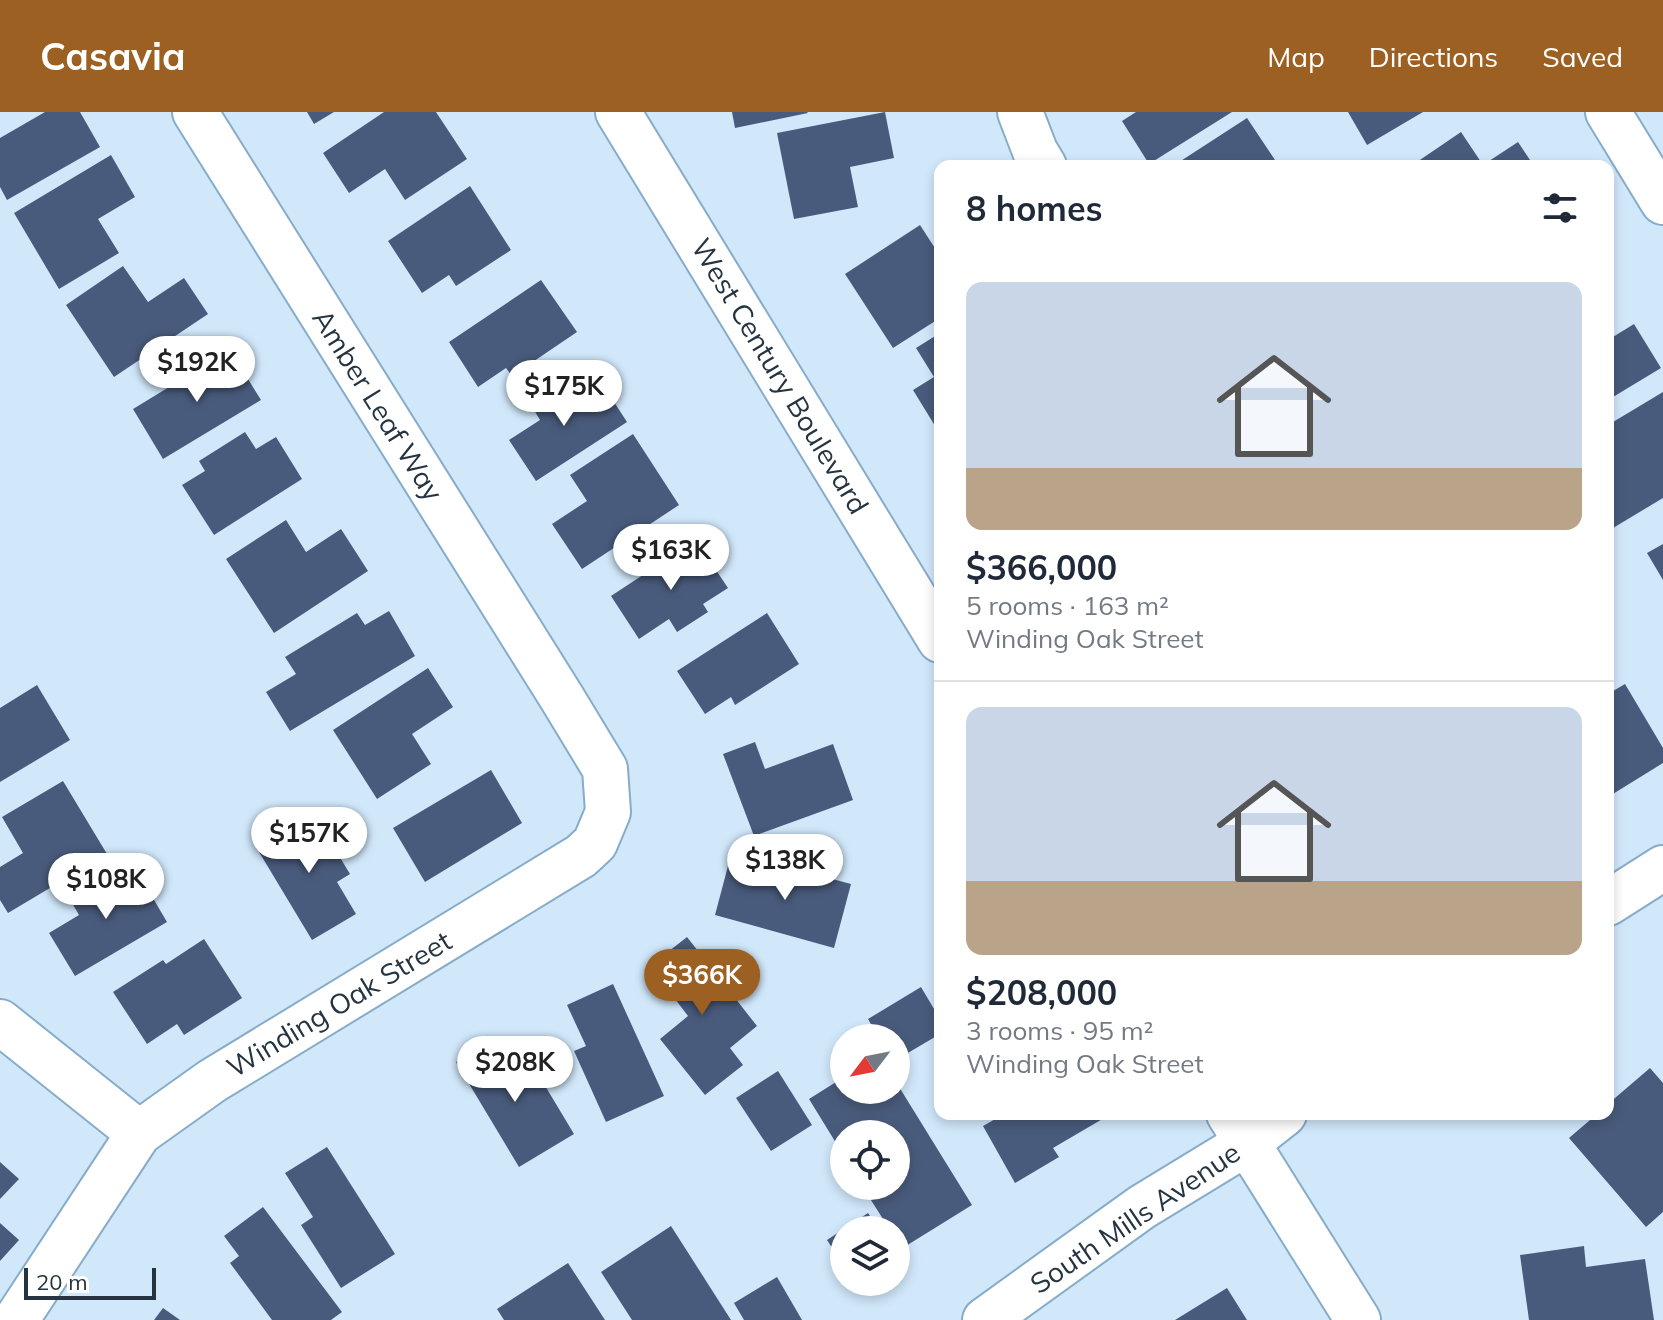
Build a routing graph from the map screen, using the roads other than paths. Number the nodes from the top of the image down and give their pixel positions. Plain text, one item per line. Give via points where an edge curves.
1 (195, 112) edge
2 (618, 112) edge
3 (1608, 112) edge
4 (1663, 202) edge
5 (934, 630) edge
6 (562, 698) joint
7 (1663, 868) edge
8 (1614, 899) edge
9 (0, 1022) edge
10 (1264, 1120) edge
11 (1238, 1128) edge
12 (139, 1133) junction
13 (16, 1320) edge
14 (985, 1320) edge
15 (1358, 1320) edge

1 - 6 street, Amber Leaf Way
2 - 5 street, West Century Boulevard
3 - 4 street
6 - 12 street, Winding Oak Street via 605,769 608,812 595,843 212,1081
7 - 8 street
9 - 12 street
10 - 11 street, South Mills Avenue
11 - 14 street, South Mills Avenue via 1142,1207
11 - 15 street
12 - 13 street, Winding Oak Street

